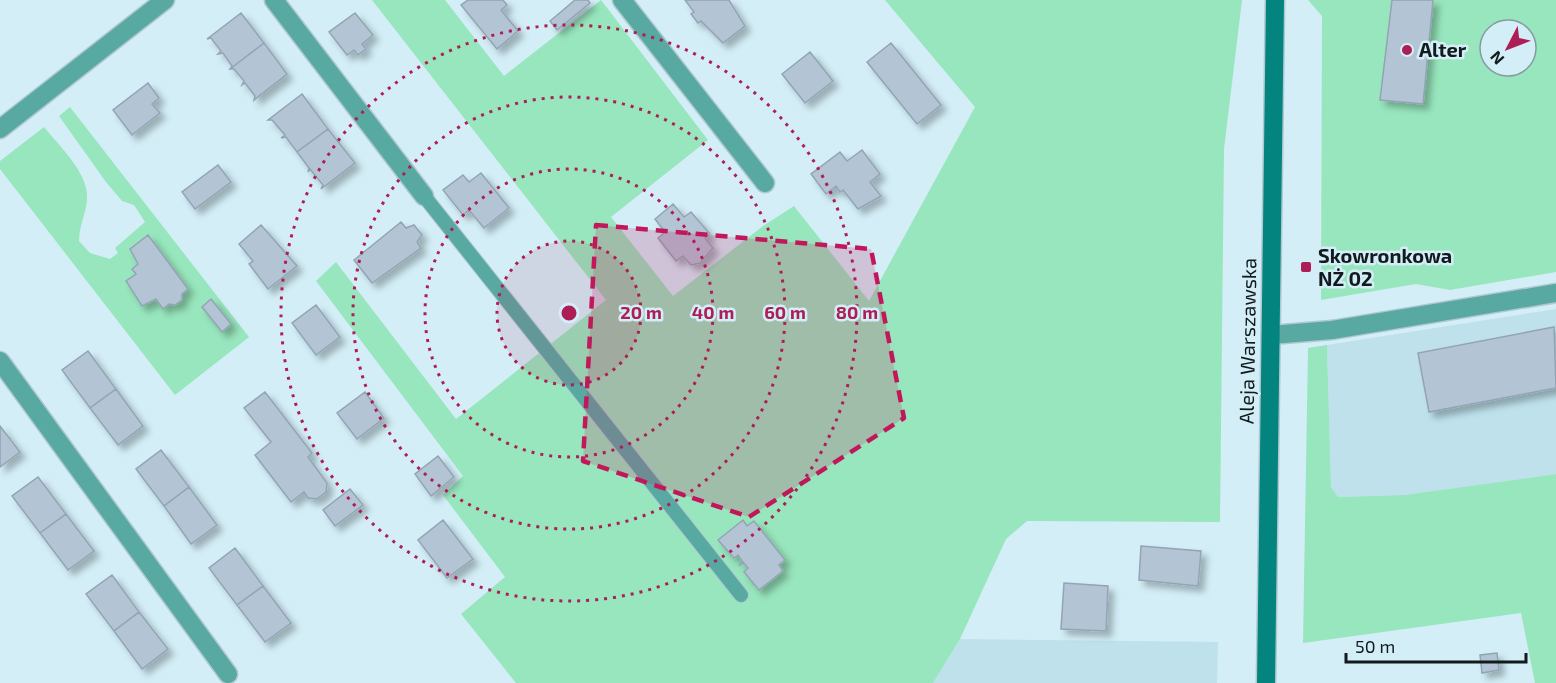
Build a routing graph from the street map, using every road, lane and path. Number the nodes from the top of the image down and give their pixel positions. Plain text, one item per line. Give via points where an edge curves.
1 (165, 0) edge
2 (274, 0) edge
3 (622, 0) edge
4 (1275, 0) edge
5 (0, 129) edge
6 (765, 183) dead end
7 (424, 196) joint
8 (1556, 293) edge
9 (1271, 335) junction
10 (0, 361) edge
11 (741, 595) dead end
12 (228, 674) dead end
13 (1266, 683) edge

1 - 5 street
2 - 7 street
3 - 6 street
4 - 9 street, Aleja Warszawska
7 - 11 lane
8 - 9 street via 1332,330
9 - 13 street, Aleja Warszawska
10 - 12 street

